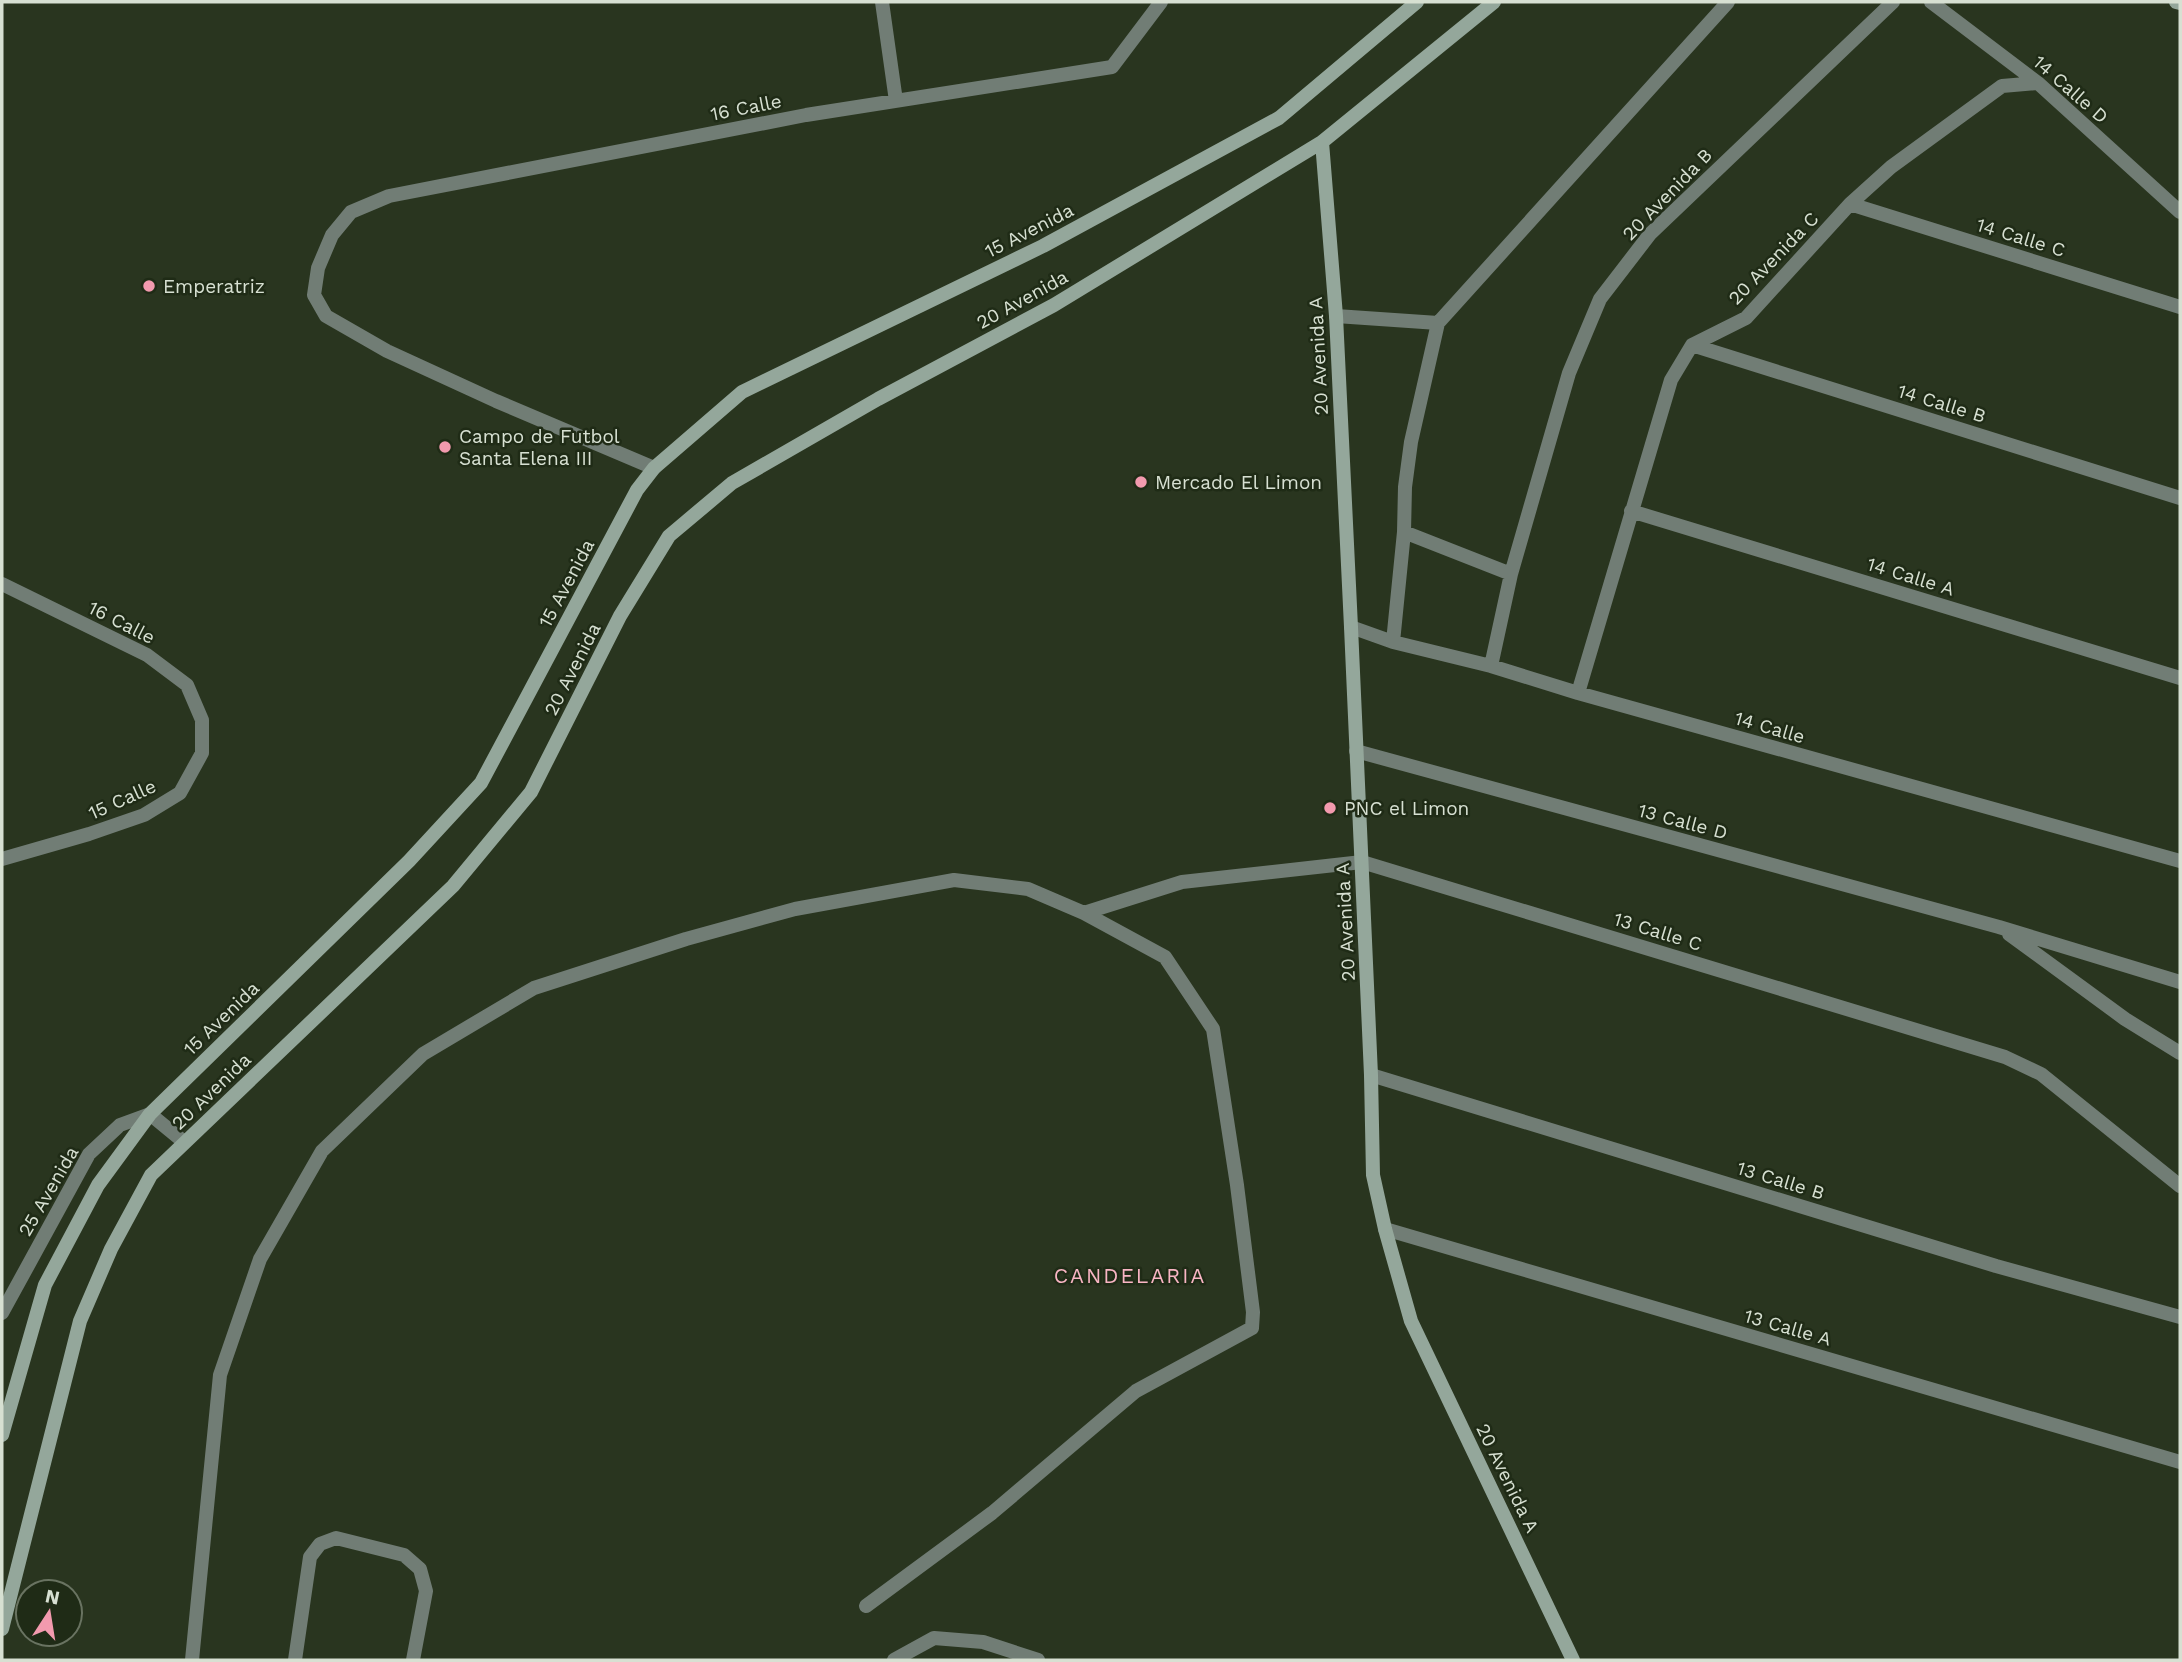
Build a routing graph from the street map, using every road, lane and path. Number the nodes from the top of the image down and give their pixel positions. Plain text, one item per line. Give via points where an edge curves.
1 (882, 2) edge
2 (1161, 2) edge
3 (1417, 2) edge
4 (1494, 2) edge
5 (1728, 2) edge
6 (1893, 2) edge
7 (1931, 2) edge
8 (2038, 83) junction
9 (896, 101) junction
10 (1322, 142) junction
11 (1850, 204) junction
12 (2180, 212) edge
13 (2180, 307) edge
14 (1336, 316) junction
15 (1438, 323) junction
16 (1692, 345) junction
17 (654, 468) junction
18 (2180, 498) edge
19 (1631, 511) junction
20 (1404, 532) junction
21 (1511, 574) junction
22 (2, 584) edge
23 (1351, 627) junction
24 (1393, 642) junction
25 (1491, 666) junction
26 (2180, 678) edge
27 (1578, 693) junction
28 (202, 720) joint
29 (1356, 751) junction
30 (2, 859) edge
31 (2180, 861) edge
32 (1362, 862) junction
33 (1084, 913) junction
34 (1999, 927) junction
35 (2180, 982) edge
36 (2180, 1053) edge
37 (1371, 1075) junction
38 (150, 1114) junction
39 (184, 1142) junction
40 (2180, 1186) edge
41 (1385, 1229) junction
42 (2, 1313) edge
43 (2180, 1317) edge
44 (2, 1435) edge
45 (2180, 1462) edge
46 (866, 1606) dead end
47 (2, 1629) edge
48 (192, 1660) edge
49 (295, 1660) edge
50 (413, 1660) edge
51 (894, 1660) edge
52 (1038, 1660) edge
53 (1573, 1660) edge

1 - 9 street
2 - 9 street, 16 Calle via 1112,67
3 - 17 main road, 15 Avenida via 1279,118 1043,246 742,391
4 - 10 main road, 20 Avenida
5 - 15 street
6 - 21 street, 20 Avenida B via 1650,234 1600,299 1569,373
7 - 8 street, 14 Calle D
8 - 11 street, 20 Avenida C via 2002,86 1891,167
8 - 12 street, 14 Calle D
9 - 17 street, 16 Calle via 389,195 351,212 332,235 318,268 314,295 326,316 387,351 484,396
10 - 14 main road, 20 Avenida A
10 - 39 main road, 20 Avenida via 1054,305 732,482 669,536 620,616 531,792 453,886
11 - 13 street, 14 Calle C
11 - 16 street, 20 Avenida C via 1746,318
14 - 15 street
14 - 23 main road, 20 Avenida A
15 - 20 street via 1410,442
16 - 18 street, 14 Calle B
16 - 19 street via 1671,380
17 - 38 main road, 15 Avenida via 637,490 481,783 409,861
19 - 26 street, 14 Calle A
19 - 27 street
20 - 21 street
20 - 24 street
21 - 25 street, 20 Avenida B
22 - 28 street, 16 Calle via 147,655 187,685
23 - 24 street, 14 Calle
23 - 29 main road, 20 Avenida A
24 - 25 street, 14 Calle
25 - 27 street, 14 Calle
27 - 31 street, 14 Calle
28 - 30 street, 15 Calle via 202,753 180,793 144,815
29 - 32 main road, 20 Avenida A
29 - 34 street, 13 Calle D
32 - 33 street, 13 Calle C via 1182,882
32 - 37 main road, 20 Avenida A
32 - 40 street, 13 Calle C via 2005,1057 2041,1074
33 - 46 street via 1164,957 1213,1030 1237,1185 1252,1328 1136,1391 992,1513
33 - 48 street via 1028,889 954,880 796,909 534,988 423,1054 322,1151 260,1259 220,1375
34 - 35 street, 13 Calle D
34 - 36 street, 13 Calle D via 2124,1019
37 - 41 main road, 20 Avenida A via 1373,1175
37 - 43 street, 13 Calle B via 1996,1266
38 - 39 street
38 - 42 street, 25 Avenida via 120,1125 89,1154
38 - 44 main road, 15 Avenida via 98,1185 45,1285
39 - 47 main road, 20 Avenida via 151,1175 111,1248 80,1321
41 - 45 street, 13 Calle A
41 - 53 main road, 20 Avenida A via 1411,1321
49 - 50 street via 310,1557 320,1544 336,1538 404,1555 420,1569 426,1591
51 - 52 street via 934,1638 983,1643

